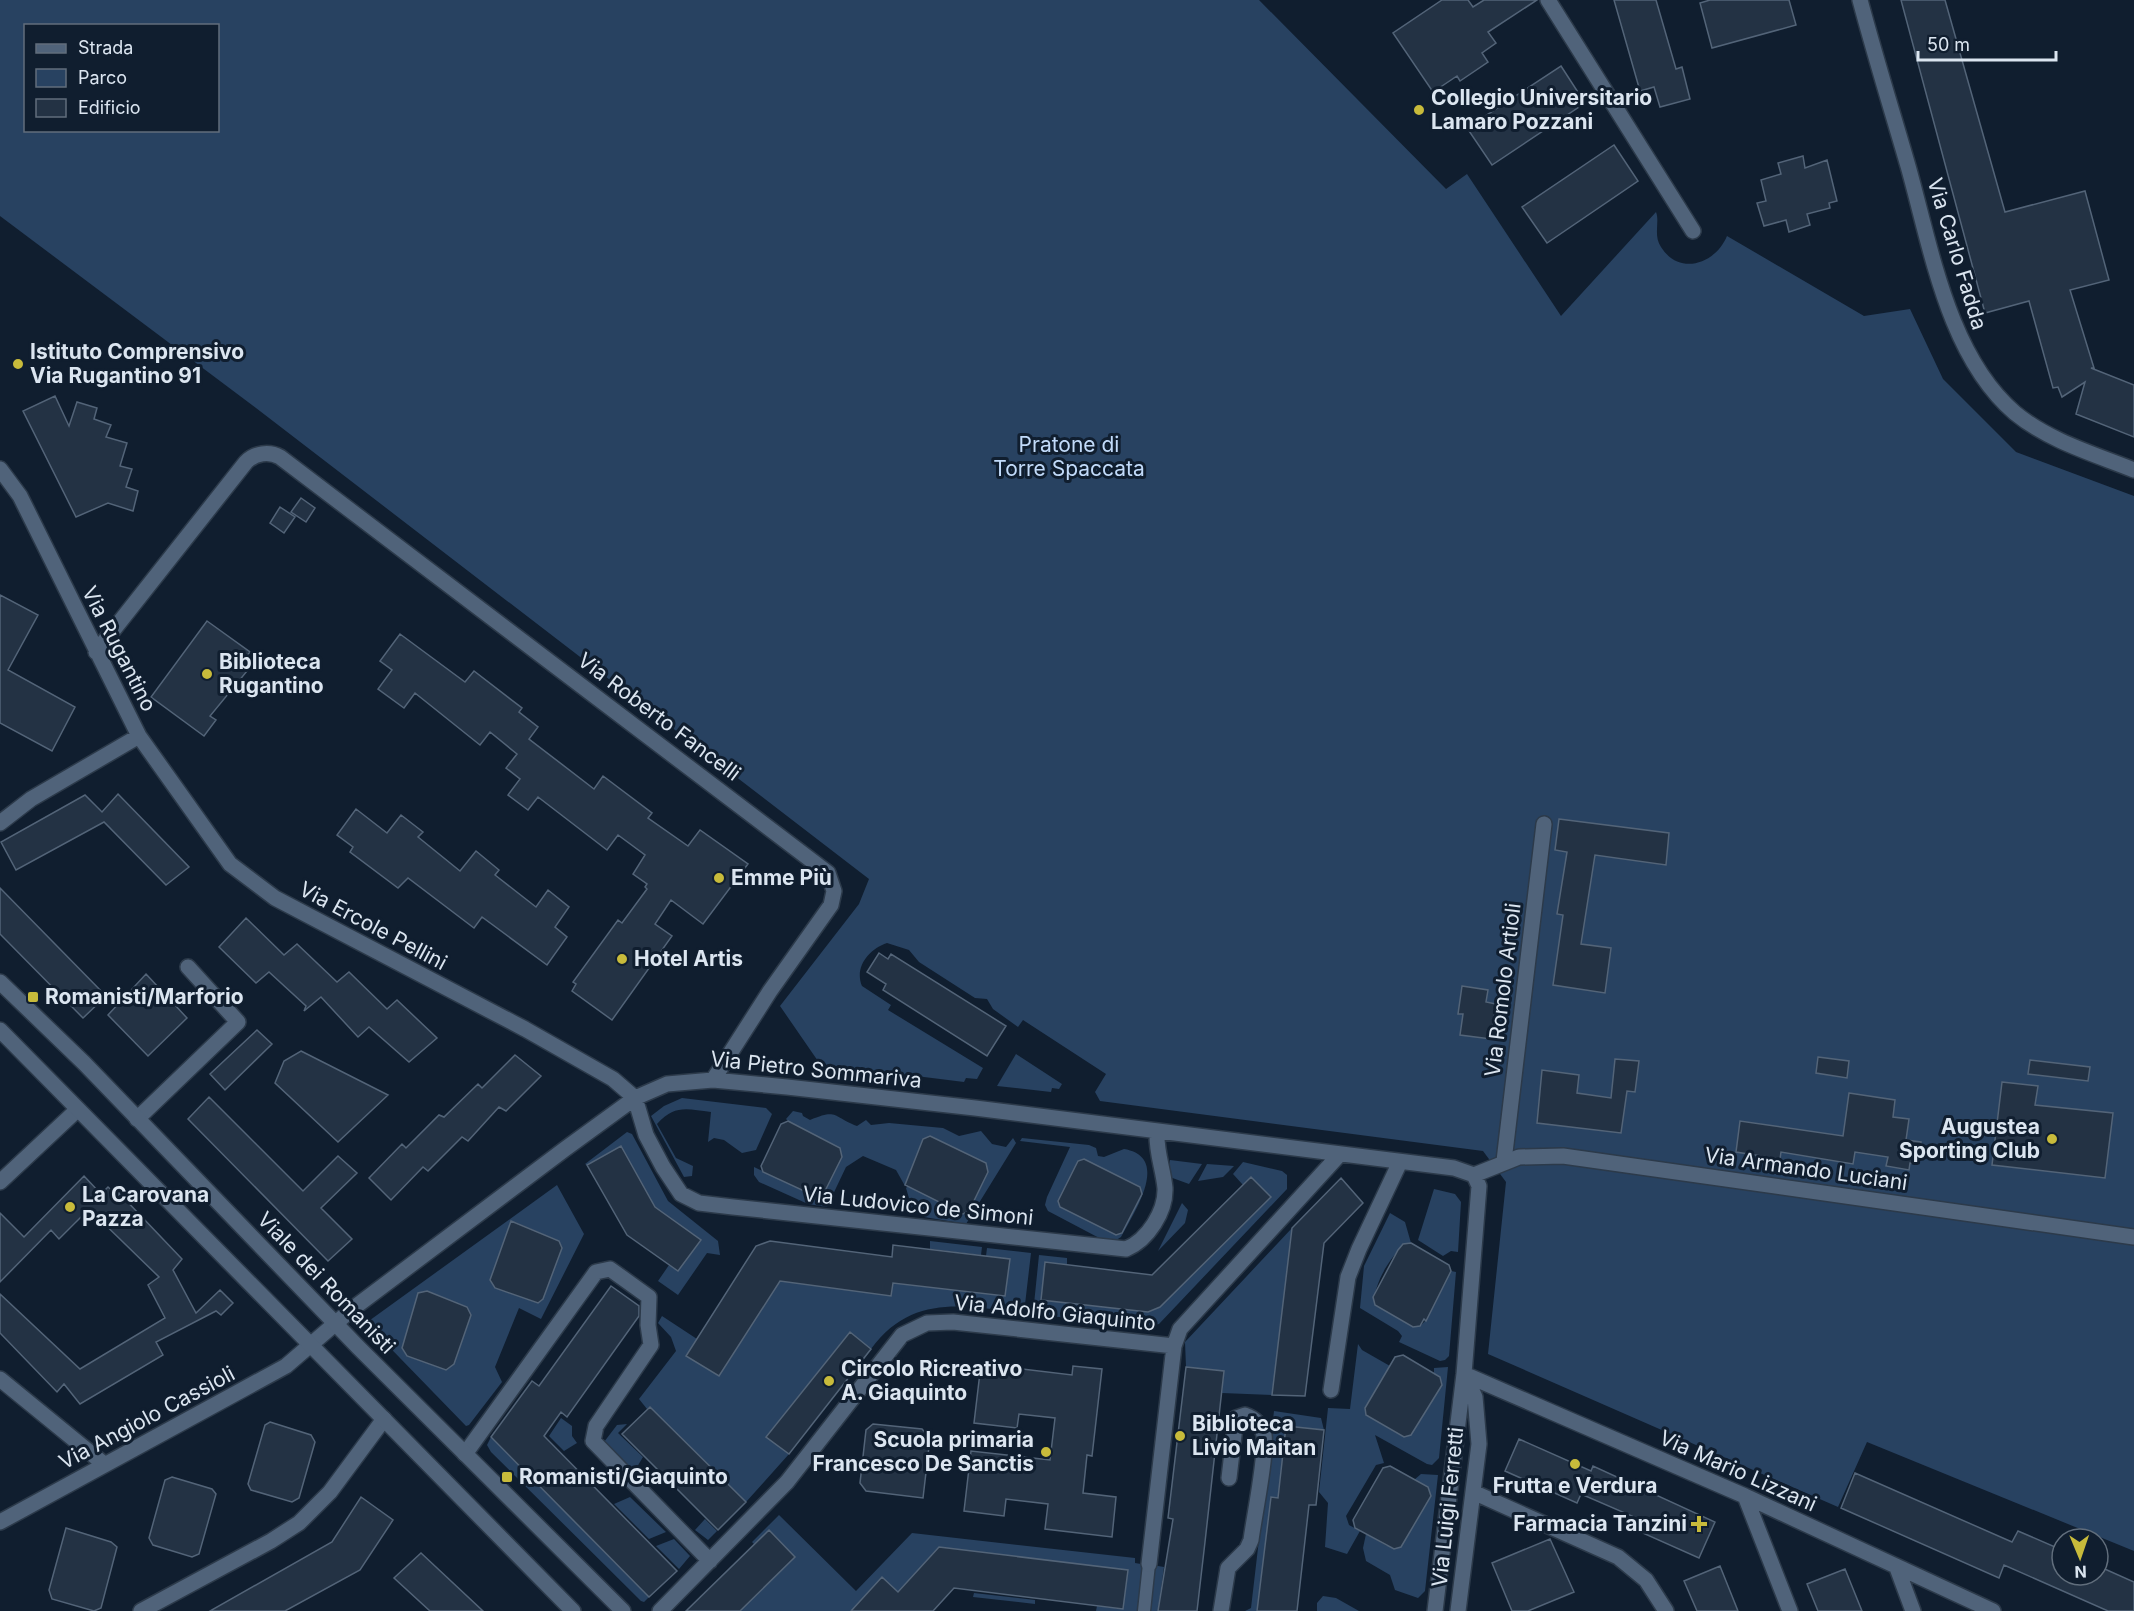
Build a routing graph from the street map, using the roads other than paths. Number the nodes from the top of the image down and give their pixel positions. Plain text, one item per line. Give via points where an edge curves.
1 (1548, 0) edge
2 (1860, 0) edge
3 (1693, 231) dead end
4 (0, 469) edge
5 (2134, 470) edge
6 (96, 652) junction
7 (139, 736) junction
8 (0, 823) edge
9 (1544, 824) dead end
10 (188, 967) dead end
11 (0, 982) edge
12 (0, 1030) edge
13 (713, 1080) junction
14 (635, 1098) junction
15 (77, 1110) junction
16 (137, 1119) junction
17 (1157, 1132) junction
18 (1340, 1154) junction
19 (1504, 1161) junction
20 (1400, 1162) junction
21 (1474, 1175) junction
22 (0, 1182) edge
23 (2134, 1237) edge
24 (336, 1323) junction
25 (310, 1346) junction
26 (1174, 1346) junction
27 (1464, 1374) junction
28 (0, 1379) edge
29 (1331, 1390) dead end
30 (384, 1419) junction
31 (465, 1454) junction
32 (104, 1464) junction
33 (1229, 1478) dead end
34 (1473, 1492) junction
35 (1745, 1496) junction
36 (0, 1522) edge
37 (710, 1561) junction
38 (1149, 1564) joint
39 (1897, 1568) junction
40 (141, 1611) edge
41 (573, 1611) edge
42 (623, 1611) edge
43 (660, 1611) edge
44 (1144, 1611) edge
45 (1221, 1611) edge
46 (1435, 1611) edge
47 (1458, 1611) edge
48 (1666, 1611) edge
49 (1790, 1611) edge
50 (1913, 1611) edge
51 (1993, 1611) edge

1 - 3 street
2 - 5 street, Via Carlo Fadda via 1937,267 1964,346 2016,414 2060,441
4 - 6 street, Via Rugantino via 20,496
6 - 7 street, Via Rugantino
6 - 13 street, Via Roberto Fancelli via 246,462 266,453 290,464 828,873 834,891 831,905
7 - 8 street, Via Rugantino via 32,799
7 - 14 street, Via Ercole Pellini via 222,854 256,885 584,1061
9 - 19 street, Via Romolo Artioli
10 - 16 street via 238,1022
11 - 16 street, Viale dei Romanisti
12 - 15 street
13 - 14 street, Via Pietro Sommariva via 666,1084
13 - 17 street, Via Pietro Sommariva via 987,1109
14 - 17 street, Via Ludovico de Simoni via 643,1127 663,1167 681,1194 694,1201 1119,1250 1134,1246 1145,1237 1163,1199
14 - 24 street, Via Pietro Sommariva
15 - 22 street
15 - 25 street
16 - 24 street, Viale dei Romanisti
17 - 18 street, Via Pietro Sommariva
18 - 20 street, Via Pietro Sommariva
18 - 26 street, Via Adolfo Giaquinto via 1180,1329
19 - 21 street, Via Armando Luciani
19 - 23 street, Via Armando Luciani via 1532,1155 1563,1156
20 - 21 street, Via Pietro Sommariva via 1454,1168
20 - 29 street via 1350,1269
21 - 27 street, Via Luigi Ferretti via 1479,1186
24 - 25 street, Via Pietro Sommariva
24 - 31 street, Viale dei Romanisti
25 - 30 street
25 - 32 street, Via Angiolo Cassioli via 240,1393
26 - 37 street, Via Adolfo Giaquinto via 964,1322 937,1321 914,1328 896,1342 787,1482
26 - 38 street
27 - 34 street, Via Luigi Ferretti via 1475,1397 1478,1418
27 - 35 street, Via Mario Lizzani
27 - 46 street, Via Luigi Ferretti
28 - 32 street
30 - 40 street via 330,1492 299,1523
30 - 41 street
31 - 37 street via 596,1272 610,1269 649,1298 651,1345 596,1426 593,1441
31 - 42 street, Viale dei Romanisti
32 - 36 street, Via Angiolo Cassioli
33 - 45 street via 1236,1418 1245,1415 1259,1425 1264,1441 1251,1540 1228,1568
34 - 47 street, Via Luigi Ferretti
34 - 48 street via 1618,1557 1646,1580
35 - 39 street, Via Mario Lizzani
35 - 49 street
37 - 43 street, Via Adolfo Giaquinto
38 - 44 street
39 - 50 street
39 - 51 street, Via Mario Lizzani

